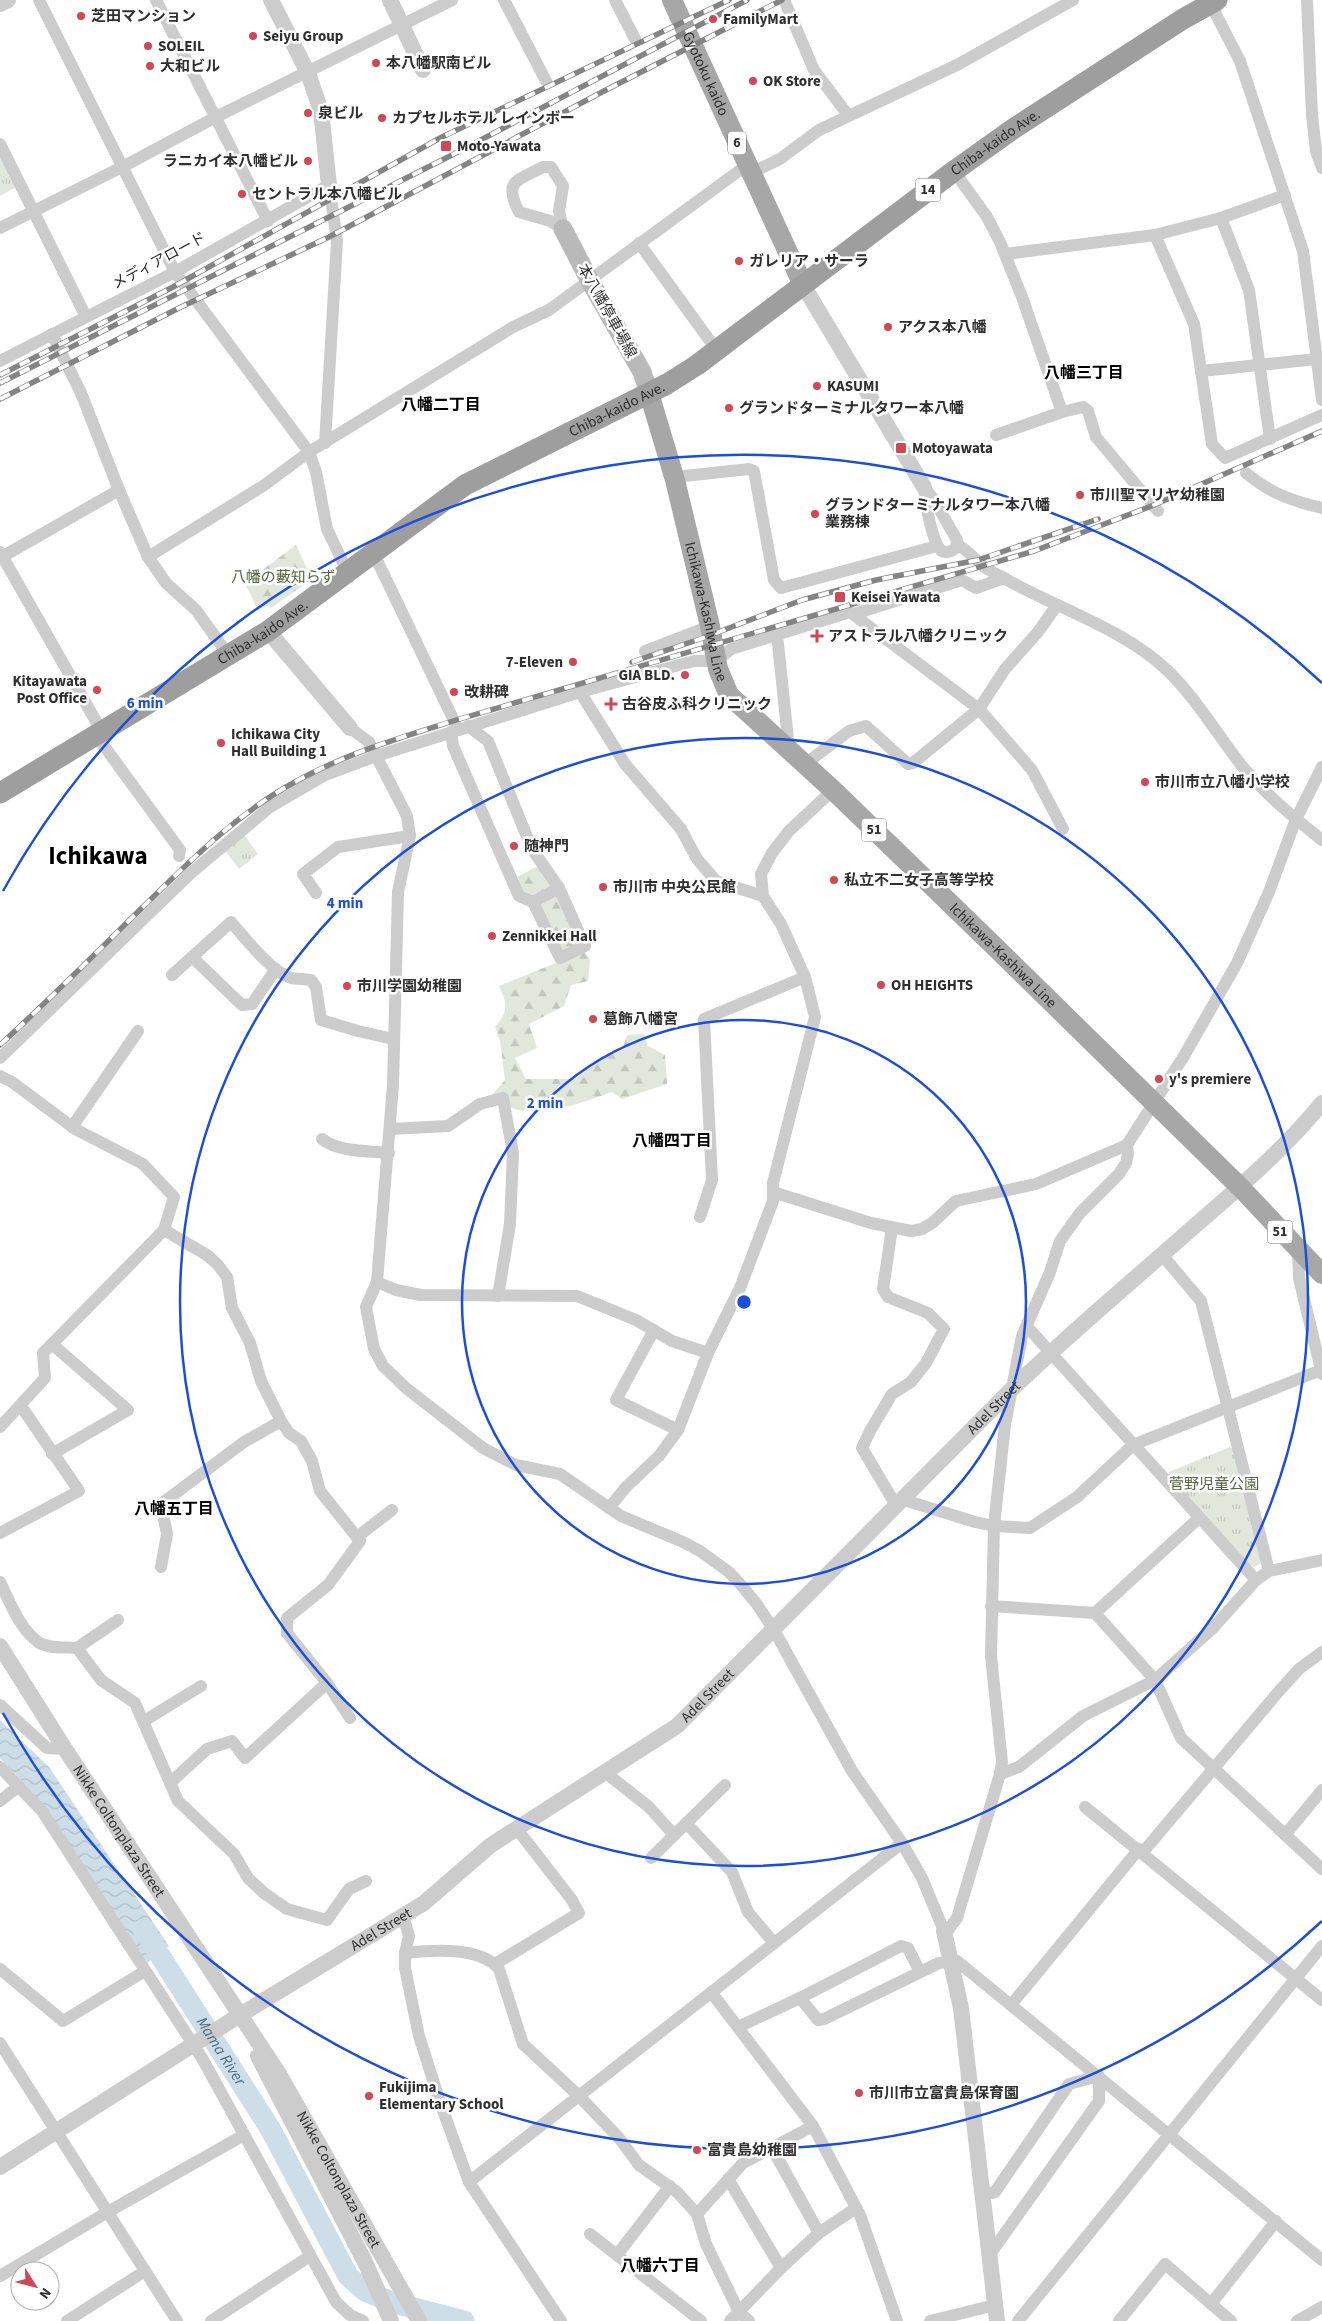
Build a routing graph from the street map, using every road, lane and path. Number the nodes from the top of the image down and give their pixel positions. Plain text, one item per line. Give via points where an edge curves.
1 (8, 0) edge
2 (39, 0) edge
3 (156, 0) edge
4 (271, 0) edge
5 (390, 0) edge
6 (452, 0) edge
7 (504, 0) edge
8 (615, 0) edge
9 (672, 0) edge
10 (784, 0) edge
11 (1073, 0) edge
12 (1307, 0) edge
13 (1214, 2) edge
14 (0, 4) edge
15 (402, 25) junction
16 (635, 39) dead end
17 (424, 70) dead end
18 (308, 73) junction
19 (546, 81) dead end
20 (848, 115) junction
21 (216, 117) junction
22 (1, 150) edge
23 (124, 166) junction
24 (1322, 168) edge
25 (749, 169) junction
26 (954, 171) junction
27 (329, 185) junction
28 (1285, 195) junction
29 (34, 210) junction
30 (1221, 218) junction
31 (268, 221) junction
32 (0, 228) edge
33 (563, 229) junction
34 (1155, 235) junction
35 (640, 242) junction
36 (1005, 254) junction
37 (175, 272) junction
38 (590, 281) junction
39 (803, 285) junction
40 (86, 317) junction
41 (52, 334) junction
42 (710, 341) dead end
43 (1318, 359) junction
44 (0, 361) edge
45 (1258, 365) junction
46 (1201, 372) junction
47 (649, 394) junction
48 (1322, 400) edge
49 (1062, 412) junction
50 (1322, 415) edge
51 (996, 435) dead end
52 (1270, 439) junction
53 (325, 443) junction
54 (309, 452) junction
55 (1246, 474) dead end
56 (675, 477) junction
57 (924, 487) junction
58 (119, 490) junction
59 (1322, 508) edge
60 (1158, 511) dead end
61 (957, 544) junction
62 (937, 546) junction
63 (374, 554) junction
64 (1, 556) edge
65 (148, 557) junction
66 (348, 573) junction
67 (1004, 578) junction
68 (1056, 604) junction
69 (854, 614) junction
70 (710, 626) junction
71 (268, 631) junction
72 (777, 634) junction
73 (645, 651) dead end
74 (229, 656) junction
75 (716, 661) junction
76 (580, 692) junction
77 (979, 709) junction
78 (350, 728) joint
79 (459, 729) junction
80 (99, 734) junction
81 (788, 749) junction
82 (376, 756) junction
83 (806, 764) junction
84 (1322, 767) edge
85 (833, 790) junction
86 (0, 793) edge
87 (1296, 820) junction
88 (1063, 829) dead end
89 (410, 836) junction
90 (1322, 840) edge
91 (179, 856) dead end
92 (559, 888) junction
93 (316, 893) dead end
94 (762, 896) junction
95 (533, 902) junction
96 (192, 956) junction
97 (276, 969) junction
98 (172, 975) dead end
99 (805, 977) junction
100 (138, 1031) dead end
101 (393, 1039) junction
102 (0, 1058) edge
103 (0, 1076) edge
104 (1154, 1103) junction
105 (1322, 1103) edge
106 (72, 1127) junction
107 (391, 1129) junction
108 (322, 1139) dead end
109 (1127, 1145) junction
110 (389, 1153) junction
111 (1240, 1188) junction
112 (773, 1192) junction
113 (700, 1217) dead end
114 (892, 1228) junction
115 (164, 1230) junction
116 (1298, 1251) junction
117 (1162, 1256) junction
118 (1321, 1274) edge
119 (377, 1282) junction
120 (1301, 1288) junction
121 (498, 1296) junction
122 (1025, 1329) junction
123 (654, 1330) junction
124 (52, 1344) junction
125 (708, 1353) junction
126 (1050, 1353) junction
127 (1322, 1372) edge
128 (1013, 1388) junction
129 (21, 1406) junction
130 (1228, 1407) junction
131 (281, 1421) junction
132 (0, 1427) edge
133 (678, 1430) junction
134 (1133, 1445) junction
135 (52, 1454) junction
136 (901, 1503) junction
137 (609, 1508) junction
138 (392, 1510) dead end
139 (1199, 1518) junction
140 (994, 1526) junction
141 (0, 1533) edge
142 (356, 1537) junction
143 (1322, 1560) edge
144 (161, 1568) dead end
145 (1269, 1571) junction
146 (1256, 1580) junction
147 (0, 1582) edge
148 (991, 1606) junction
149 (1095, 1613) junction
150 (118, 1620) dead end
151 (774, 1630) junction
152 (0, 1646) edge
153 (77, 1648) junction
154 (1322, 1652) edge
155 (1155, 1680) junction
156 (327, 1683) junction
157 (201, 1686) dead end
158 (0, 1705) edge
159 (350, 1718) dead end
160 (144, 1721) junction
161 (65, 1750) junction
162 (0, 1767) edge
163 (1215, 1769) junction
164 (606, 1772) junction
165 (1000, 1774) junction
166 (170, 1783) junction
167 (725, 1785) dead end
168 (19, 1786) junction
169 (1322, 1790) edge
170 (0, 1802) edge
171 (1085, 1807) dead end
172 (686, 1823) junction
173 (517, 1828) junction
174 (674, 1835) junction
175 (1285, 1835) junction
176 (902, 1843) junction
177 (1141, 1851) junction
178 (651, 1858) dead end
179 (1322, 1869) edge
180 (366, 1881) dead end
181 (403, 1916) junction
182 (944, 1932) junction
183 (774, 1943) junction
184 (1322, 1946) edge
185 (405, 1953) junction
186 (952, 1961) junction
187 (495, 1964) junction
188 (0, 1969) edge
189 (145, 1971) junction
190 (920, 1972) junction
191 (1295, 1979) junction
192 (711, 1992) junction
193 (800, 1998) junction
194 (1322, 2000) edge
195 (1011, 2005) junction
196 (240, 2014) junction
197 (738, 2027) junction
198 (0, 2044) edge
199 (196, 2044) junction
200 (1099, 2076) junction
201 (579, 2096) junction
202 (813, 2126) junction
203 (55, 2132) junction
204 (1169, 2134) junction
205 (244, 2135) junction
206 (772, 2148) junction
207 (0, 2168) edge
208 (728, 2179) junction
209 (469, 2182) junction
210 (670, 2186) junction
211 (982, 2196) junction
212 (856, 2208) junction
213 (106, 2213) junction
214 (697, 2214) junction
215 (1276, 2221) junction
216 (590, 2234) dead end
217 (819, 2234) junction
218 (617, 2255) junction
219 (310, 2256) junction
220 (988, 2257) junction
221 (1322, 2260) edge
222 (781, 2268) junction
223 (145, 2271) junction
224 (0, 2276) edge
225 (994, 2304) junction
226 (1211, 2304) junction
227 (1322, 2307) edge
228 (735, 2316) edge
229 (67, 2321) edge
230 (177, 2321) edge
231 (211, 2321) edge
232 (363, 2321) edge
233 (391, 2321) edge
234 (419, 2321) edge
235 (561, 2321) edge
236 (701, 2321) edge
237 (749, 2321) edge
238 (897, 2321) edge
239 (930, 2321) edge
240 (997, 2321) edge
241 (1018, 2321) edge
242 (1119, 2321) edge
243 (1231, 2321) edge
244 (1297, 2321) edge

1 - 14 street
2 - 23 street
3 - 21 street
4 - 18 street
5 - 15 street
6 - 15 street
7 - 19 street
8 - 16 street
9 - 25 main road, Gyotoku kaido / 6
10 - 20 street via 814,70
11 - 20 street via 957,65
12 - 24 street via 1312,115 1316,151
13 - 26 highway, Chiba-kaido Ave. / 14 via 1182,19
13 - 28 street via 1240,61
15 - 17 street
15 - 18 street
18 - 21 street
18 - 27 street via 321,111
20 - 25 street via 780,158
21 - 23 street
21 - 31 street
22 - 29 street
23 - 29 street
23 - 37 street
25 - 35 street
25 - 39 main road, Gyotoku kaido / 6
26 - 36 street via 987,217
26 - 39 highway, Chiba-kaido Ave. / 14
27 - 31 street, メディアロード
27 - 53 street via 337,241
28 - 30 street
28 - 43 street via 1303,252
29 - 32 street
29 - 40 street
30 - 34 street
30 - 45 street via 1249,290
31 - 37 street, メディアロード
33 - 33 street via 550,221 519,212 511,195 515,182 543,167 551,167 563,186 559,211
33 - 38 main road, 本八幡停車場線
34 - 36 street
34 - 46 street via 1194,324
35 - 38 street
35 - 42 street
36 - 49 street
37 - 40 street, メディアロード
37 - 54 street
38 - 47 main road, 本八幡停車場線 via 642,372
38 - 53 street via 549,310 513,327
39 - 47 highway, Chiba-kaido Ave. / 14 via 703,360
39 - 57 street
40 - 41 street, メディアロード
41 - 44 street, メディアロード
41 - 58 street via 81,393
43 - 45 street
43 - 48 street
45 - 46 street
45 - 52 street
46 - 52 street via 1212,444 1226,458
47 - 56 main road, Ichikawa-Kashiwa Line / 51
47 - 63 highway, Chiba-kaido Ave. / 14 via 465,485
49 - 51 street
49 - 60 street via 1083,407 1088,411 1096,437
50 - 52 street
53 - 54 street
54 - 65 street via 263,486
54 - 66 street via 327,529
55 - 59 street via 1278,495
56 - 62 street via 754,471 774,580 782,588
56 - 70 main road, Ichikawa-Kashiwa Line / 51
57 - 61 street
57 - 62 street via 925,504
58 - 64 street
58 - 65 street
61 - 62 street via 951,552
61 - 67 street via 972,553 983,566
63 - 66 highway, Chiba-kaido Ave. / 14
63 - 79 street
64 - 80 street
65 - 74 street via 166,583 196,610
66 - 71 highway, Chiba-kaido Ave. / 14
67 - 68 street
67 - 69 street via 976,588 962,580
68 - 77 street via 1038,632 1005,669
68 - 87 street via 1121,637 1168,671 1242,766
69 - 72 street via 850,612
69 - 77 street
70 - 73 street
70 - 75 main road, Ichikawa-Kashiwa Line / 51
71 - 74 highway, Chiba-kaido Ave. / 14
71 - 78 street
72 - 75 street via 731,649
72 - 81 street
74 - 80 highway, Chiba-kaido Ave. / 14
75 - 76 street via 694,661
75 - 81 main road, Ichikawa-Kashiwa Line / 51 via 729,695
76 - 79 street
76 - 94 street via 625,764 681,829 697,860 716,881
77 - 83 street via 913,763 908,764 866,726 849,731
77 - 88 street via 1032,770
78 - 82 street via 367,739
79 - 82 street
79 - 92 street via 488,741 532,849
79 - 95 street via 453,746 519,896
80 - 86 highway, Chiba-kaido Ave. / 14
80 - 91 street via 180,850
81 - 83 main road, Ichikawa-Kashiwa Line / 51
82 - 89 street via 407,816
82 - 102 street via 323,776 263,812 191,873
83 - 85 main road, Ichikawa-Kashiwa Line / 51
84 - 87 street
85 - 94 street via 789,830 772,853 761,874
85 - 104 main road, Ichikawa-Kashiwa Line / 51
87 - 90 street
87 - 104 street via 1269,892 1237,963
89 - 93 street via 338,847 303,874
89 - 101 street via 398,892
92 - 95 street
92 - 95 street via 585,946 560,958
94 - 99 street via 782,924
96 - 97 street via 231,922
96 - 97 street via 242,1005 252,1004
96 - 98 street
97 - 101 street via 291,978 311,980 316,987 321,1020
99 - 112 street via 815,1017
99 - 113 street via 704,1020 712,1180
100 - 106 street
101 - 107 street
103 - 106 street
104 - 109 street
104 - 111 main road, Ichikawa-Kashiwa Line / 51
105 - 111 street, Adel Street
106 - 115 street via 143,1164 174,1197
107 - 110 street
107 - 121 street via 448,1126 480,1104 503,1098 513,1153 510,1224
108 - 110 street via 328,1144 355,1150
109 - 114 street via 1036,1184 956,1201 922,1229
109 - 122 street via 1126,1163 1119,1174 1080,1214 1060,1241
110 - 119 street
111 - 116 main road, Ichikawa-Kashiwa Line / 51
111 - 117 street, Adel Street
112 - 114 street
112 - 125 street via 773,1201 740,1288
114 - 136 street via 883,1289 888,1297 928,1313 944,1329 926,1363 911,1382 892,1394 862,1448
115 - 124 street
115 - 131 street via 207,1255 227,1277 232,1308 250,1343 261,1381
116 - 118 main road, Ichikawa-Kashiwa Line / 51
116 - 120 street
117 - 126 street, Adel Street
117 - 130 street via 1201,1302
118 - 120 street
119 - 121 street via 421,1295
119 - 137 street via 366,1307 374,1349 383,1366 483,1448 516,1465 560,1474
120 - 127 street
121 - 123 street via 577,1296
122 - 126 street via 1031,1331
122 - 128 street
123 - 125 street via 672,1341
123 - 133 street via 616,1400
124 - 129 street via 43,1353 44,1378
124 - 135 street via 128,1410
125 - 133 street
126 - 128 street, Adel Street
126 - 134 street
127 - 130 street
128 - 136 street, Adel Street
128 - 140 street via 1005,1425
129 - 132 street
129 - 135 street
130 - 134 street
130 - 145 street
131 - 142 street via 289,1433 301,1441 312,1461 320,1491
131 - 144 street via 244,1442 161,1504 167,1534
133 - 137 street
134 - 139 street
134 - 140 street via 1077,1497 1030,1528
135 - 141 street via 79,1491
136 - 140 street
136 - 151 street, Adel Street
137 - 151 street via 683,1542 715,1562 742,1586
138 - 142 street
139 - 146 street
139 - 149 street
140 - 148 street
142 - 156 street via 360,1541 328,1584 288,1618 287,1633
143 - 145 street
145 - 146 street
146 - 155 street via 1213,1628
147 - 153 street via 18,1619 39,1642
148 - 149 street
148 - 165 street via 991,1656 1002,1748
149 - 155 street
150 - 153 street
151 - 164 street, Adel Street via 677,1726
151 - 176 street via 852,1771
152 - 161 street, Nikke Coltonplaza Street
153 - 160 street via 101,1680 135,1703
154 - 163 street via 1299,1669
155 - 163 street via 1181,1738
155 - 165 street via 1083,1716 1019,1767
156 - 159 street
156 - 166 street via 245,1758 232,1741 207,1749
157 - 160 street
158 - 161 street via 47,1748
160 - 166 street
161 - 196 street, Nikke Coltonplaza Street
162 - 168 street
163 - 175 street
163 - 177 street
164 - 173 street, Adel Street
164 - 174 street via 649,1806
165 - 182 street via 956,1918
166 - 180 street via 178,1801 234,1854 248,1878 287,1909 327,1920 349,1889
167 - 172 street
168 - 170 street
168 - 189 street via 42,1811
169 - 175 street
171 - 177 street
172 - 174 street
172 - 183 street via 732,1872 748,1912
173 - 181 street, Adel Street via 483,1851 435,1894
173 - 187 street via 572,1900 578,1913
174 - 178 street
175 - 179 street
176 - 182 street via 922,1878
176 - 183 street
177 - 191 street
177 - 195 street
181 - 185 street via 409,1936
181 - 196 street, Adel Street
182 - 186 street
183 - 192 street
184 - 191 street
185 - 187 street via 444,1951 477,1955 489,1958
185 - 209 street via 419,2036
186 - 190 street
186 - 195 street via 962,1964
186 - 211 street via 961,2008
187 - 201 street via 500,1968 523,2044
188 - 189 street via 63,2021
189 - 199 street
190 - 193 street via 824,2020 818,2020
190 - 193 street via 908,1948 901,1946
191 - 194 street
191 - 204 street
192 - 197 street
192 - 201 street
193 - 197 street
195 - 200 street
196 - 199 street, Adel Street
196 - 233 street, Nikke Coltonplaza Street via 267,2077 364,2262
196 - 234 street, Nikke Coltonplaza Street via 279,2074
197 - 202 street
198 - 203 street
199 - 203 street, Adel Street
199 - 205 street
200 - 204 street
200 - 211 street via 1069,2084 995,2192
200 - 220 street via 1099,2101
201 - 209 street
201 - 210 street via 619,2138 639,2165
202 - 206 street
202 - 212 street
203 - 207 street, Adel Street
203 - 213 street
204 - 215 street
204 - 241 street
205 - 213 street
205 - 219 street
206 - 208 street via 743,2163
206 - 217 street
208 - 214 street
208 - 222 street
209 - 235 street
210 - 214 street
210 - 218 street
211 - 220 street
212 - 217 street
212 - 238 street
213 - 223 street
213 - 224 street
214 - 228 street
215 - 221 street
215 - 226 street
216 - 218 street
217 - 222 street
218 - 236 street
219 - 231 street
219 - 232 street via 336,2302 350,2315
220 - 225 street
222 - 228 street
223 - 229 street
223 - 230 street
225 - 239 street
225 - 240 street
226 - 242 street via 1165,2264
226 - 243 street
227 - 244 street
228 - 237 street

